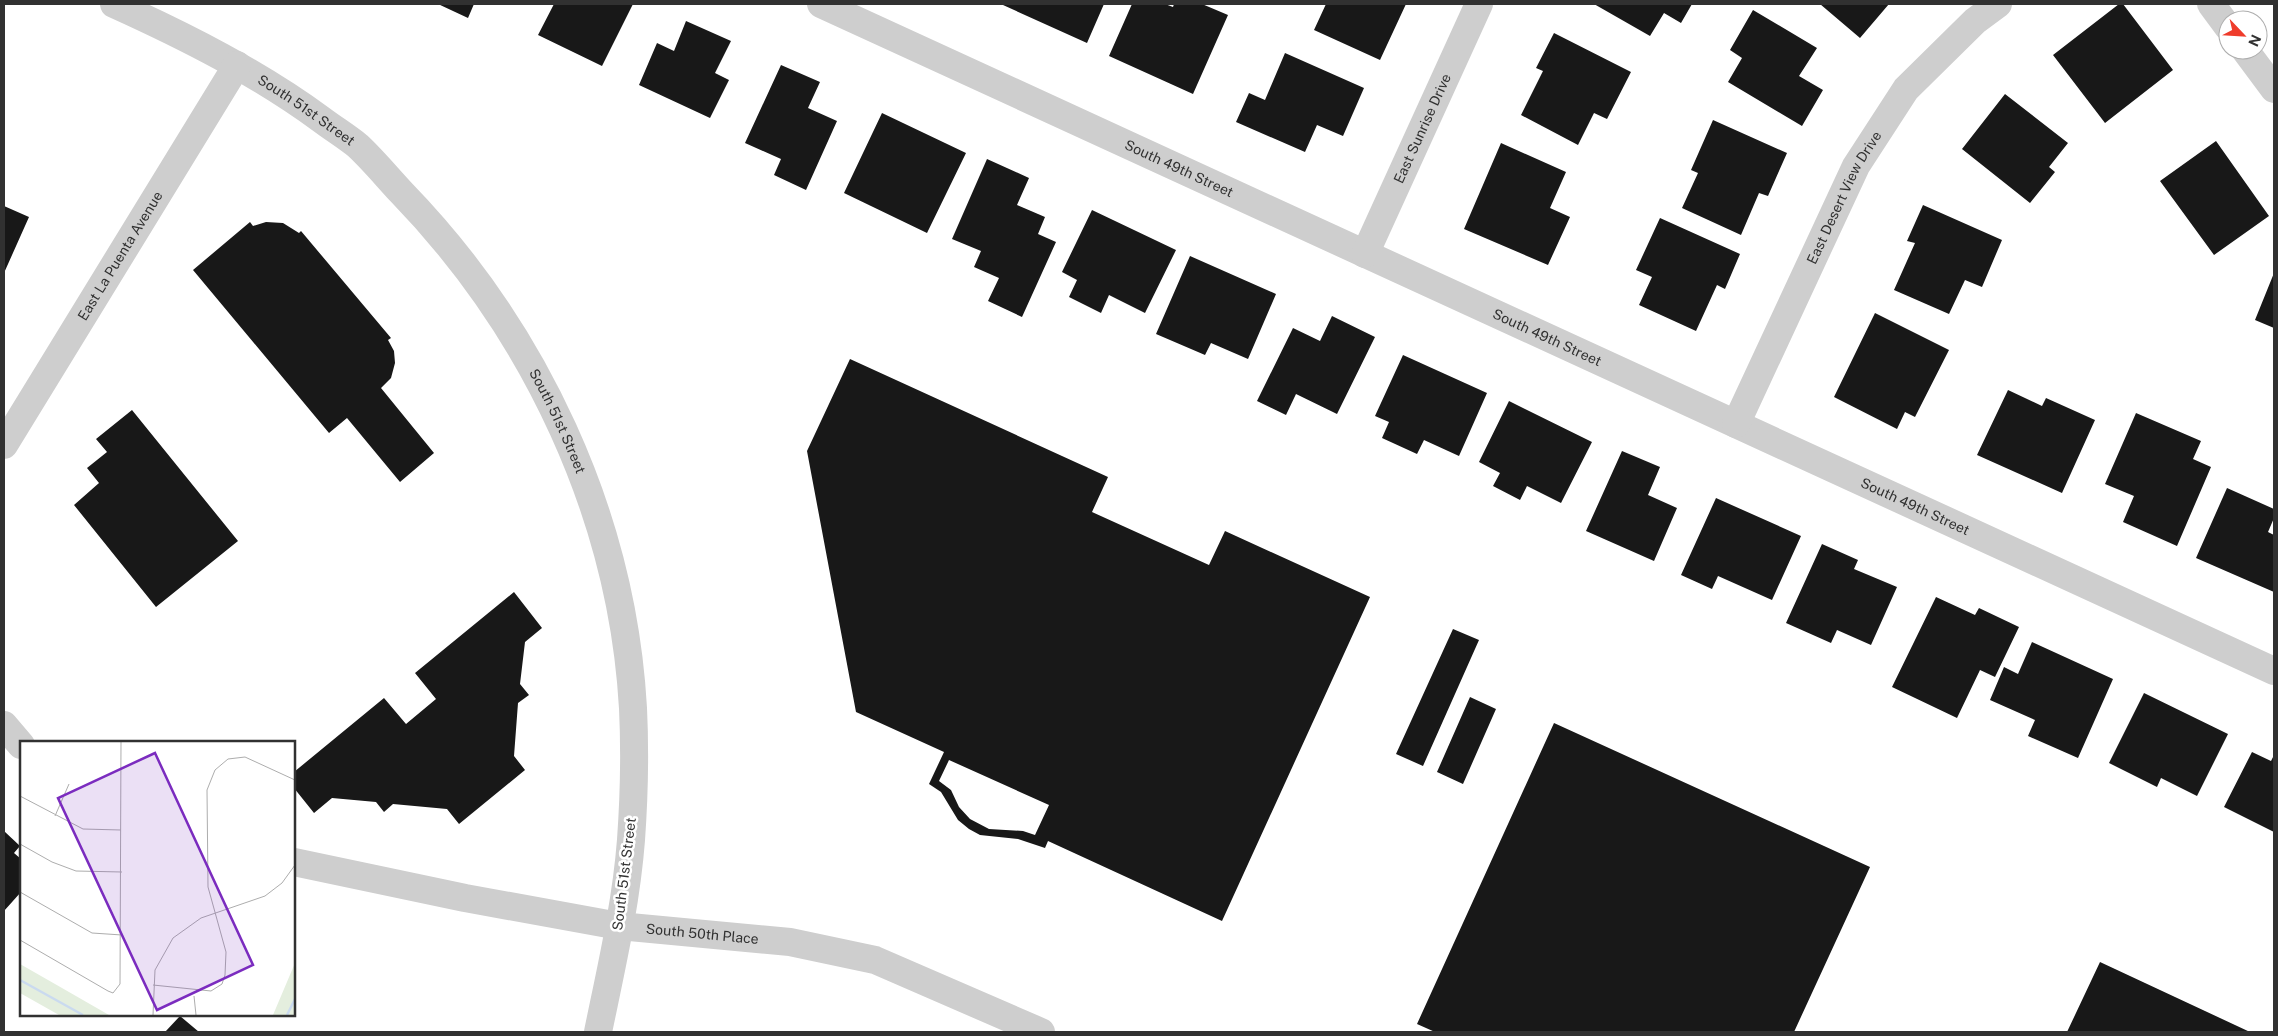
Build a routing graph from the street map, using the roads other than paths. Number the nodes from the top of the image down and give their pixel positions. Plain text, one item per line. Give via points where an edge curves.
1 (114, 4) edge
2 (820, 4) edge
3 (1479, 4) edge
4 (1998, 4) edge
5 (2252, 60) edge
6 (237, 65) junction
7 (2274, 89) edge
8 (1365, 254) junction
9 (1736, 424) junction
10 (4, 445) edge
11 (2274, 671) edge
12 (4, 725) edge
13 (20, 744) edge
14 (295, 862) edge
15 (619, 926) junction
16 (598, 1032) edge
17 (1041, 1032) edge

1 - 6 street, South 51st Street
2 - 8 street, South 49th Street
3 - 8 street, East Sunrise Drive
4 - 9 street, East Desert View Drive via 1975,21 1906,90 1856,166
5 - 7 street
6 - 10 street, East La Puenta Avenue
6 - 15 street, South 51st Street via 358,146 436,228 512,331 566,435 615,577 627,646 633,710 631,841
8 - 9 street, South 49th Street
9 - 11 street, South 49th Street
12 - 13 street
14 - 15 street, South 50th Place
15 - 16 street, South 51st Street
15 - 17 street, South 50th Place via 790,942 875,960

